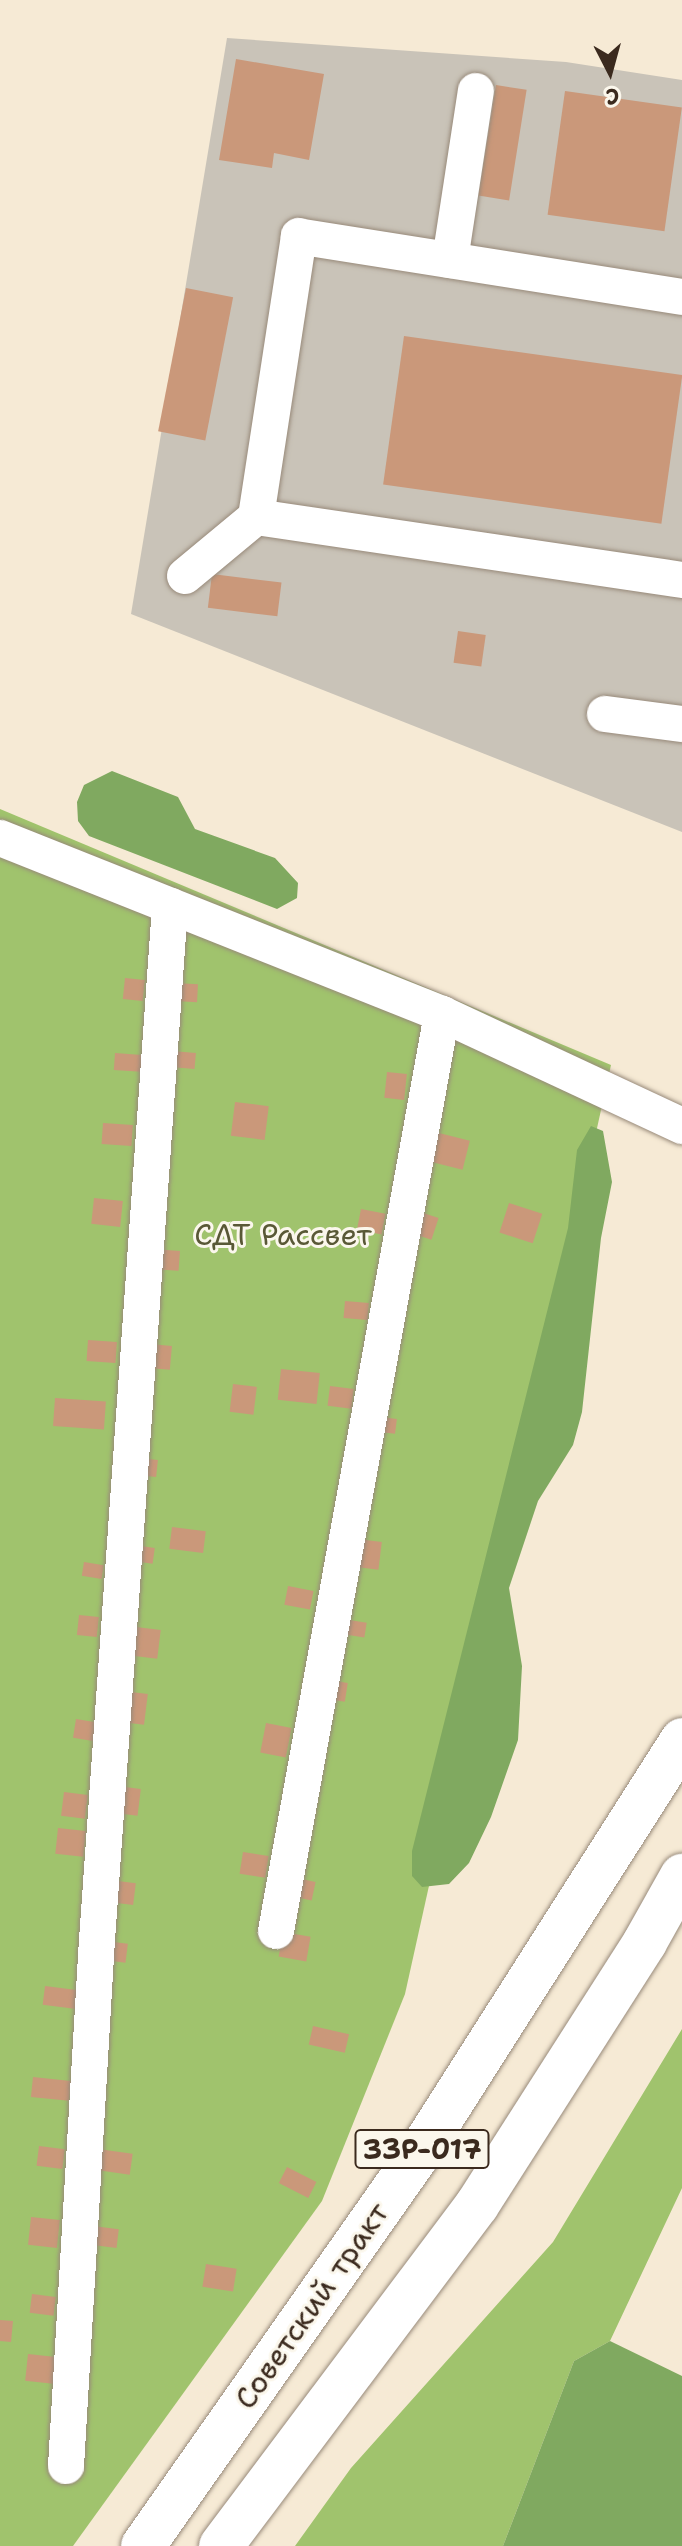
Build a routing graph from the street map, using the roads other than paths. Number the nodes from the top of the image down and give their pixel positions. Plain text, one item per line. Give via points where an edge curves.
1 (476, 91) dead end
2 (450, 260) junction
3 (682, 297) edge
4 (256, 517) junction
5 (185, 576) dead end
6 (682, 580) edge
7 (605, 714) dead end
8 (682, 724) edge
9 (0, 838) edge
10 (170, 906) junction
11 (442, 1014) junction
12 (682, 1126) edge
13 (682, 1740) edge
14 (682, 1876) edge
15 (276, 1931) dead end
16 (66, 2466) dead end
17 (143, 2546) edge
18 (221, 2546) edge

1 - 2 lane
2 - 3 lane
2 - 4 lane via 299,236
4 - 5 lane
4 - 6 lane
7 - 8 lane
9 - 10 lane
10 - 11 lane
10 - 16 lane via 97,1940
11 - 12 lane
11 - 15 lane
13 - 17 highway, Советский тракт / 33Р-017 via 418,2155
14 - 18 highway, 33Р-017 via 477,2205

